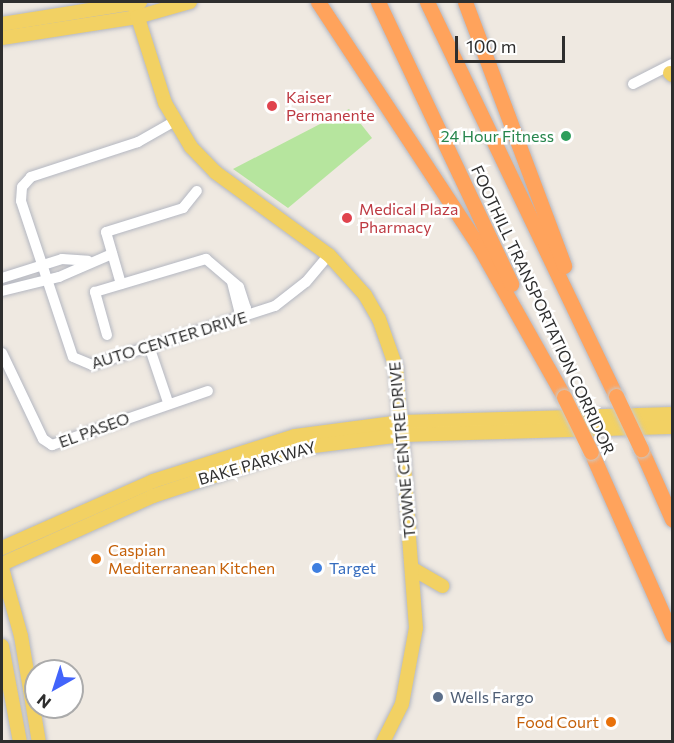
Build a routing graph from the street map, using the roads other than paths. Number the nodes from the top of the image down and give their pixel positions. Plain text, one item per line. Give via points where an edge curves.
1 (190, 2) edge
2 (318, 2) edge
3 (378, 2) edge
4 (427, 2) edge
5 (465, 2) edge
6 (136, 6) edge
7 (2, 24) edge
8 (2, 38) edge
9 (669, 71) edge
10 (633, 84) dead end
11 (174, 121) junction
12 (197, 191) dead end
13 (112, 254) junction
14 (329, 255) junction
15 (41, 264) junction
16 (84, 264) junction
17 (2, 278) edge
18 (45, 279) junction
19 (121, 284) junction
20 (2, 291) edge
21 (573, 306) junction
22 (245, 314) junction
23 (107, 335) dead end
24 (152, 345) junction
25 (2, 354) edge
26 (208, 391) dead end
27 (564, 397) junction
28 (168, 402) junction
29 (672, 414) edge
30 (672, 427) edge
31 (401, 429) junction
32 (214, 460) junction
33 (153, 496) junction
34 (672, 519) edge
35 (2, 548) edge
36 (2, 566) edge
37 (412, 569) junction
38 (415, 601) junction
39 (672, 635) edge
40 (2, 646) edge
41 (20, 741) edge
42 (39, 741) edge
43 (383, 741) edge

1 - 6 main road
2 - 27 highway via 479,246
3 - 27 highway, FOOTHILL TRANSPORTATION CORRIDOR
4 - 21 highway, FOOTHILL TRANSPORTATION CORRIDOR
5 - 21 highway via 568,278
6 - 7 main road
6 - 8 main road
6 - 11 main road, TOWNE CENTRE DRIVE via 155,80
9 - 10 street
11 - 14 main road, TOWNE CENTRE DRIVE via 215,172
11 - 15 street, AUTO CENTER DRIVE via 138,142 26,182 21,201
12 - 13 street via 183,208 106,231
13 - 16 street
13 - 19 street
14 - 22 street, AUTO CENTER DRIVE via 285,300
14 - 31 main road, TOWNE CENTRE DRIVE via 365,295 379,319 396,367
15 - 16 street via 62,259
15 - 17 street
15 - 18 street, AUTO CENTER DRIVE
16 - 18 street
18 - 20 street
18 - 24 street, AUTO CENTER DRIVE via 69,352 78,362 92,365
19 - 22 street via 210,259 232,282 239,310
19 - 23 street via 95,292
21 - 34 highway, FOOTHILL TRANSPORTATION CORRIDOR, bridge
22 - 24 street, AUTO CENTER DRIVE
24 - 28 street
25 - 28 street, EL PASEO via 43,439 52,445
26 - 28 street, EL PASEO
27 - 39 highway, FOOTHILL TRANSPORTATION CORRIDOR, bridge
29 - 31 main road, BAKE PARKWAY
30 - 31 main road, BAKE PARKWAY
31 - 32 main road, BAKE PARKWAY via 295,436
31 - 33 main road, BAKE PARKWAY via 298,448
31 - 37 main road, TOWNE CENTRE DRIVE
32 - 33 main road via 164,486
32 - 35 main road, BAKE PARKWAY via 153,481
33 - 36 main road, BAKE PARKWAY
36 - 42 main road via 21,636
37 - 38 main road, TOWNE CENTRE DRIVE
37 - 38 main road via 443,586 429,590
38 - 43 main road, TOWNE CENTRE DRIVE via 416,628 407,685
40 - 41 main road

